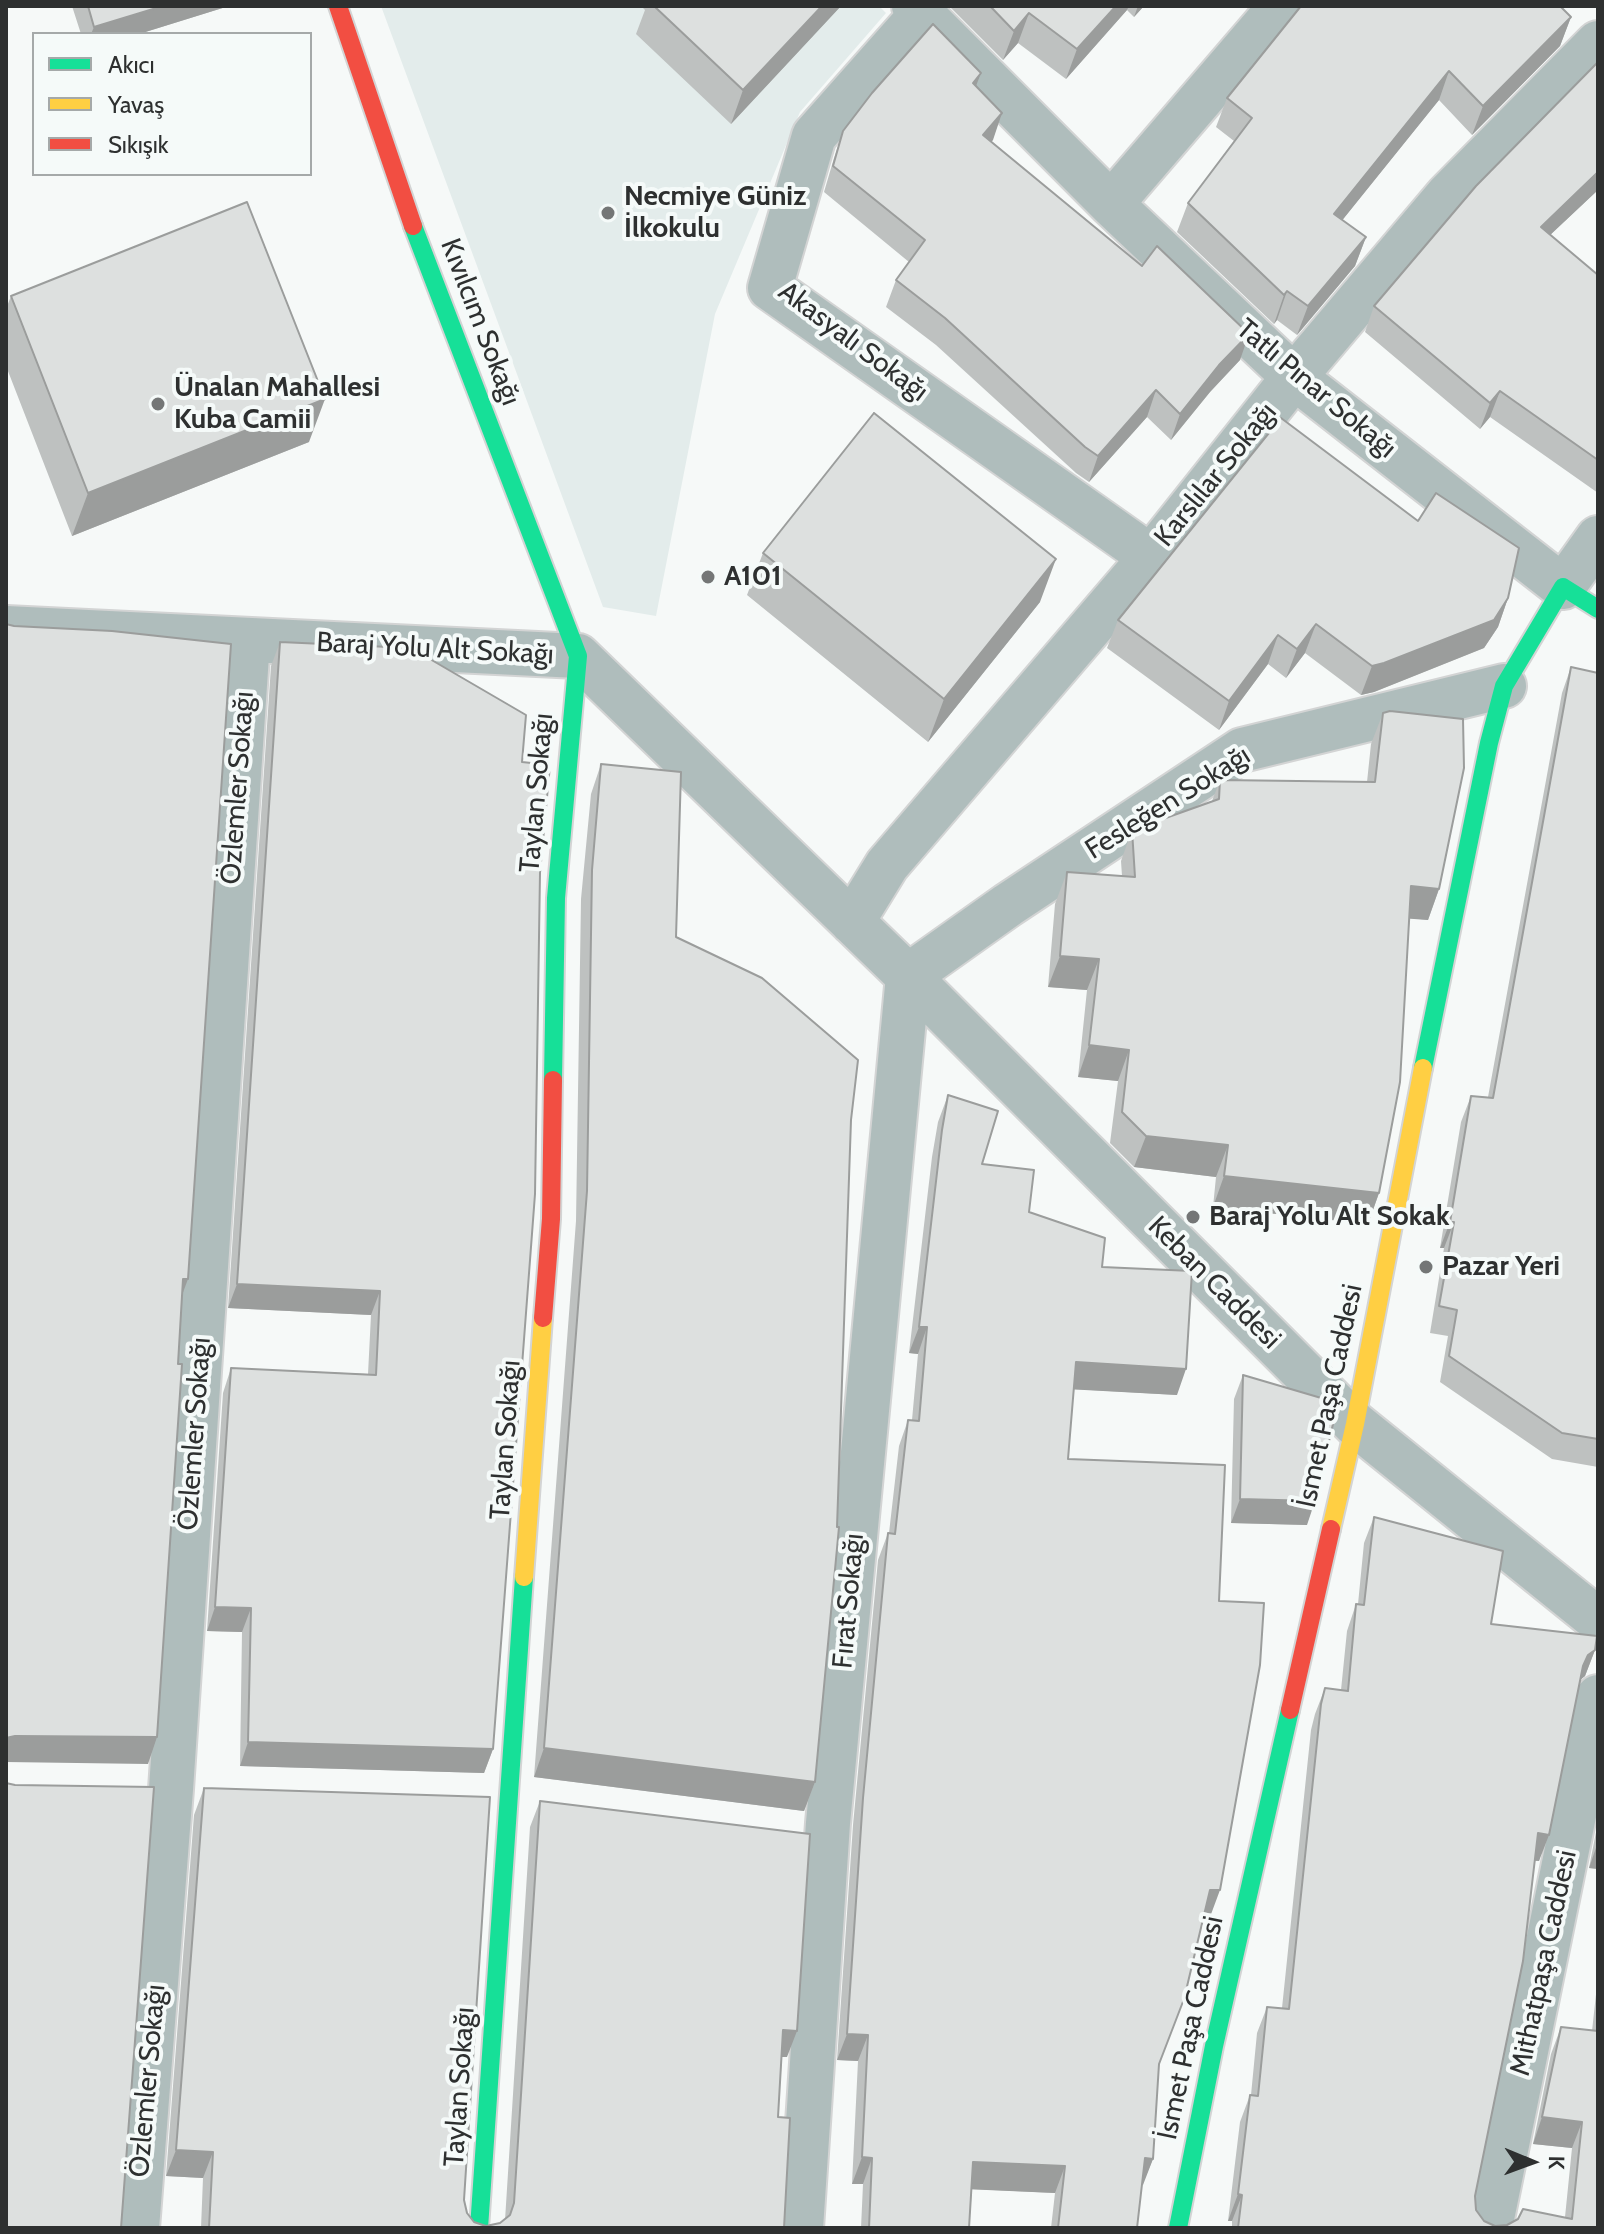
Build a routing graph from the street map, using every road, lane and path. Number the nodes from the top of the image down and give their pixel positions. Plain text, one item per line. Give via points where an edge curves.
1 (338, 6) edge
2 (1281, 6) edge
3 (918, 10) edge
4 (1598, 43) edge
5 (1111, 204) junction
6 (1294, 377) junction
7 (1598, 538) edge
8 (1151, 557) junction
9 (1580, 598) edge
10 (6, 628) edge
11 (248, 640) junction
12 (578, 656) junction
13 (1504, 686) junction
14 (852, 922) junction
15 (908, 976) junction
16 (1355, 1424) junction
17 (1598, 1620) edge
18 (1598, 1697) edge
19 (126, 1788) edge
20 (187, 1789) junction
21 (491, 1799) junction
22 (552, 1805) edge
23 (781, 1833) edge
24 (826, 1839) junction
25 (137, 2228) edge
26 (479, 2228) edge
27 (801, 2228) edge
28 (1178, 2228) edge
29 (1490, 2228) edge

1 - 12 street, Kıvılcım Sokağı via 403,199
2 - 5 street
3 - 5 street, Tatlı Pınar Sokağı
3 - 8 street, Akasyalı Sokağı via 814,136 770,288
4 - 6 street, Karslılar Sokağı via 1448,195
5 - 6 street, Tatlı Pınar Sokağı
6 - 8 street, Karslılar Sokağı
6 - 9 street, Tatlı Pınar Sokağı
7 - 9 street
8 - 14 street, Karslılar Sokağı via 887,865
9 - 13 street, İsmet Paşa Caddesi
10 - 11 street, Baraj Yolu Alt Sokağı
11 - 12 street, Baraj Yolu Alt Sokağı
11 - 20 street, Özlemler Sokağı
12 - 14 street, Baraj Yolu Alt Sokağı
12 - 21 street, Taylan Sokağı via 556,898 551,1219
13 - 15 street, Fesleğen Sokağı via 1242,750
13 - 16 street, İsmet Paşa Caddesi
14 - 15 street, Keban Caddesi
15 - 16 street, Keban Caddesi
15 - 24 street, Fırat Sokağı
16 - 17 street, Keban Caddesi
16 - 28 street, İsmet Paşa Caddesi
18 - 29 street, Mithatpaşa Caddesi
19 - 20 street
20 - 25 street, Özlemler Sokağı
21 - 22 street
21 - 26 street, Taylan Sokağı
23 - 24 street
24 - 27 street, Fırat Sokağı

